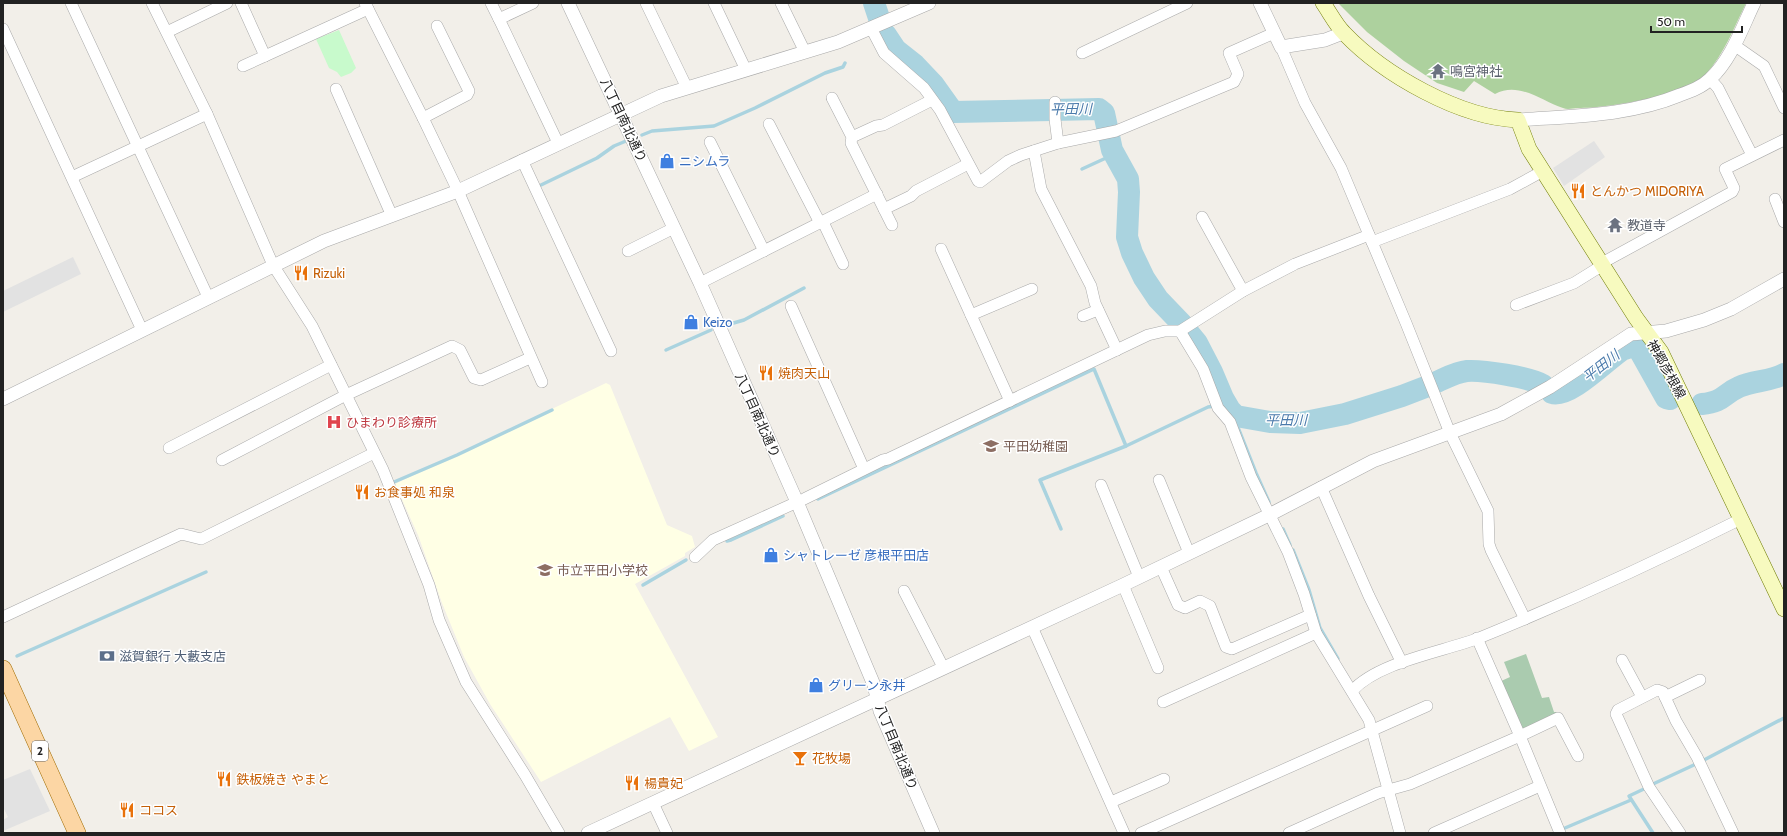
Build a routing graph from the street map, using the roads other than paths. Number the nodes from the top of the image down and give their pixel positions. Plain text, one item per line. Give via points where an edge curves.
1 (71, 3) edge
2 (152, 3) edge
3 (227, 3) edge
4 (241, 3) edge
5 (491, 3) edge
6 (533, 3) edge
7 (568, 3) edge
8 (646, 3) edge
9 (714, 3) edge
10 (782, 3) edge
11 (929, 3) edge
12 (1186, 3) edge
13 (1260, 3) edge
14 (1323, 3) edge
15 (1754, 3) edge
16 (366, 6) edge
17 (499, 19) junction
18 (437, 26) dead end
19 (871, 28) junction
20 (3, 29) edge
21 (167, 32) junction
22 (1274, 33) junction
23 (1343, 33) junction
24 (1734, 44) junction
25 (1281, 47) junction
26 (805, 52) junction
27 (1082, 53) dead end
28 (265, 56) junction
29 (243, 66) dead end
30 (746, 70) junction
31 (1710, 80) junction
32 (687, 88) junction
33 (336, 90) dead end
34 (832, 98) dead end
35 (932, 100) junction
36 (1055, 103) dead end
37 (1784, 108) edge
38 (207, 114) junction
39 (621, 114) junction
40 (423, 118) junction
41 (1518, 120) junction
42 (769, 124) dead end
43 (852, 137) junction
44 (1784, 140) edge
45 (710, 142) dead end
46 (558, 143) junction
47 (1058, 143) junction
48 (137, 146) junction
49 (1034, 151) junction
50 (1752, 155) junction
51 (522, 160) junction
52 (968, 164) junction
53 (1543, 171) junction
54 (72, 177) junction
55 (458, 191) junction
56 (877, 194) junction
57 (1775, 199) dead end
58 (884, 209) junction
59 (392, 216) junction
60 (1202, 217) dead end
61 (1784, 222) edge
62 (821, 223) junction
63 (892, 226) dead end
64 (674, 228) junction
65 (1371, 238) junction
66 (941, 249) dead end
67 (628, 251) dead end
68 (764, 251) junction
69 (843, 264) dead end
70 (1602, 264) junction
71 (273, 265) junction
72 (1784, 279) edge
73 (700, 283) junction
74 (1032, 289) dead end
75 (1243, 291) junction
76 (208, 297) junction
77 (1516, 305) dead end
78 (791, 306) dead end
79 (1098, 310) junction
80 (971, 316) junction
81 (1083, 316) dead end
82 (142, 330) junction
83 (1180, 331) junction
84 (1646, 332) junction
85 (1117, 350) junction
86 (611, 351) dead end
87 (530, 358) junction
88 (331, 365) junction
89 (542, 382) dead end
90 (346, 395) junction
91 (3, 399) edge
92 (1010, 401) junction
93 (1450, 433) junction
94 (168, 448) dead end
95 (374, 453) junction
96 (222, 460) dead end
97 (864, 468) junction
98 (1160, 480) dead end
99 (1101, 485) dead end
100 (1321, 487) junction
101 (797, 502) junction
102 (1269, 515) junction
103 (1741, 519) junction
104 (1189, 553) junction
105 (695, 557) dead end
106 (1161, 567) junction
107 (1139, 577) junction
108 (1123, 585) junction
109 (904, 591) dead end
110 (1780, 591) edge
111 (1784, 609) edge
112 (1310, 615) junction
113 (3, 617) edge
114 (1525, 619) junction
115 (1032, 627) junction
116 (1316, 633) junction
117 (1477, 638) junction
118 (1622, 660) dead end
119 (1402, 663) junction
120 (944, 668) junction
121 (1158, 668) dead end
122 (3, 669) edge
123 (1700, 680) dead end
124 (1352, 691) junction
125 (1642, 697) junction
126 (1665, 697) junction
127 (877, 699) junction
128 (1163, 702) dead end
129 (1427, 706) dead end
130 (1372, 730) junction
131 (1520, 736) junction
132 (1578, 756) dead end
133 (1164, 779) dead end
134 (1540, 786) junction
135 (1387, 790) junction
136 (1111, 802) junction
137 (653, 803) junction
138 (77, 833) edge
139 (559, 833) edge
140 (588, 833) edge
141 (667, 833) edge
142 (933, 833) edge
143 (1124, 833) edge
144 (1141, 833) edge
145 (1289, 833) edge
146 (1400, 833) edge
147 (1434, 833) edge
148 (1560, 833) edge
149 (1680, 833) edge
150 (1733, 833) edge

1 - 48 street
2 - 21 street
3 - 21 street
4 - 28 street
5 - 17 street
6 - 17 street
7 - 39 street, 八丁目南北通り
8 - 32 street
9 - 30 street
10 - 26 street
11 - 19 street
12 - 27 street
13 - 22 street
14 - 23 main road
15 - 24 street
16 - 28 street
16 - 40 street
17 - 46 street
18 - 40 street via 469,91 467,95
19 - 26 street
19 - 35 street via 884,53 924,88
20 - 54 street
21 - 38 street
22 - 25 street
22 - 47 street via 1229,53 1238,74 1234,82 1116,131
23 - 25 street via 1325,40
23 - 41 main road via 1376,61 1429,95 1474,113
24 - 31 street
24 - 37 street via 1764,66
25 - 65 street via 1305,103 1341,168
26 - 30 street
28 - 29 street
30 - 32 street
31 - 41 street via 1696,89 1641,108 1607,114
31 - 50 street via 1718,88
32 - 39 street via 661,96
33 - 59 street
34 - 43 street
35 - 43 street via 883,125
35 - 52 street via 940,110
36 - 47 street
38 - 48 street
38 - 71 street
39 - 46 street
39 - 64 street, 八丁目南北通り
40 - 55 street
41 - 53 main road, 神郷彦根線 via 1529,149
42 - 62 street
43 - 56 street via 851,143
44 - 50 street
45 - 68 street
46 - 51 street
47 - 49 street
48 - 54 street
48 - 76 street
49 - 52 street via 1008,161 980,182
49 - 79 street via 1041,189 1091,286
50 - 70 street via 1725,169 1734,188 1732,192
51 - 55 street
51 - 86 street
52 - 58 street
53 - 65 street via 1510,189
53 - 70 main road, 神郷彦根線
54 - 82 street
55 - 59 street
55 - 87 street
56 - 58 street
56 - 62 street
57 - 61 street
58 - 63 street
59 - 71 street via 324,241
60 - 75 street
62 - 68 street
62 - 69 street
64 - 67 street
64 - 73 street, 八丁目南北通り
65 - 75 street via 1295,264
65 - 93 street
66 - 80 street
68 - 73 street
70 - 77 street via 1574,283
70 - 84 main road, 神郷彦根線
71 - 76 street
71 - 88 street via 312,326
72 - 84 street via 1731,309 1704,320 1666,331
73 - 101 street, 八丁目南北通り
74 - 80 street
75 - 83 street
76 - 82 street
78 - 97 street
79 - 81 street
79 - 85 street
80 - 92 street
82 - 91 street
83 - 85 street via 1156,332
83 - 102 street via 1203,369 1218,408 1230,422
84 - 93 street via 1623,338 1571,374 1501,414
84 - 103 main road, 神郷彦根線 via 1661,352
85 - 92 street
87 - 89 street
87 - 90 street via 482,380 474,378 460,350 452,346
88 - 90 street
88 - 94 street
90 - 95 street
90 - 96 street
92 - 97 street
93 - 100 street via 1382,458
93 - 114 street via 1488,511 1491,550
95 - 113 street via 201,539 181,534
95 - 139 street via 383,470 429,585 439,620 466,682 526,774
97 - 101 street
98 - 104 street
99 - 107 street
100 - 102 street
100 - 119 street
101 - 105 street via 713,540
101 - 127 street, 八丁目南北通り via 874,685
102 - 104 street
102 - 112 street via 1288,552
103 - 110 main road, 神郷彦根線
103 - 114 street
104 - 106 street
106 - 107 street
106 - 112 street via 1178,605 1185,608 1200,601 1210,606 1226,647 1232,649
107 - 108 street
108 - 115 street
108 - 121 street
109 - 120 street
110 - 111 main road, 神郷彦根線
112 - 116 street
114 - 117 street
115 - 120 street
115 - 136 street
116 - 124 street
116 - 128 street
117 - 119 street
117 - 131 street
118 - 125 street
119 - 124 street via 1367,678
120 - 127 street
122 - 138 main road, 2
123 - 126 street
124 - 130 street
125 - 126 street via 1656,690 1663,692
125 - 149 street via 1618,710 1616,714 1649,787
126 - 150 street
127 - 137 street
127 - 142 street, 八丁目南北通り
129 - 130 street
130 - 135 street
130 - 144 street
131 - 132 street via 1558,718
131 - 134 street
131 - 135 street via 1410,784
133 - 136 street
134 - 147 street
134 - 148 street
135 - 145 street
135 - 146 street
136 - 143 street
137 - 140 street
137 - 141 street

